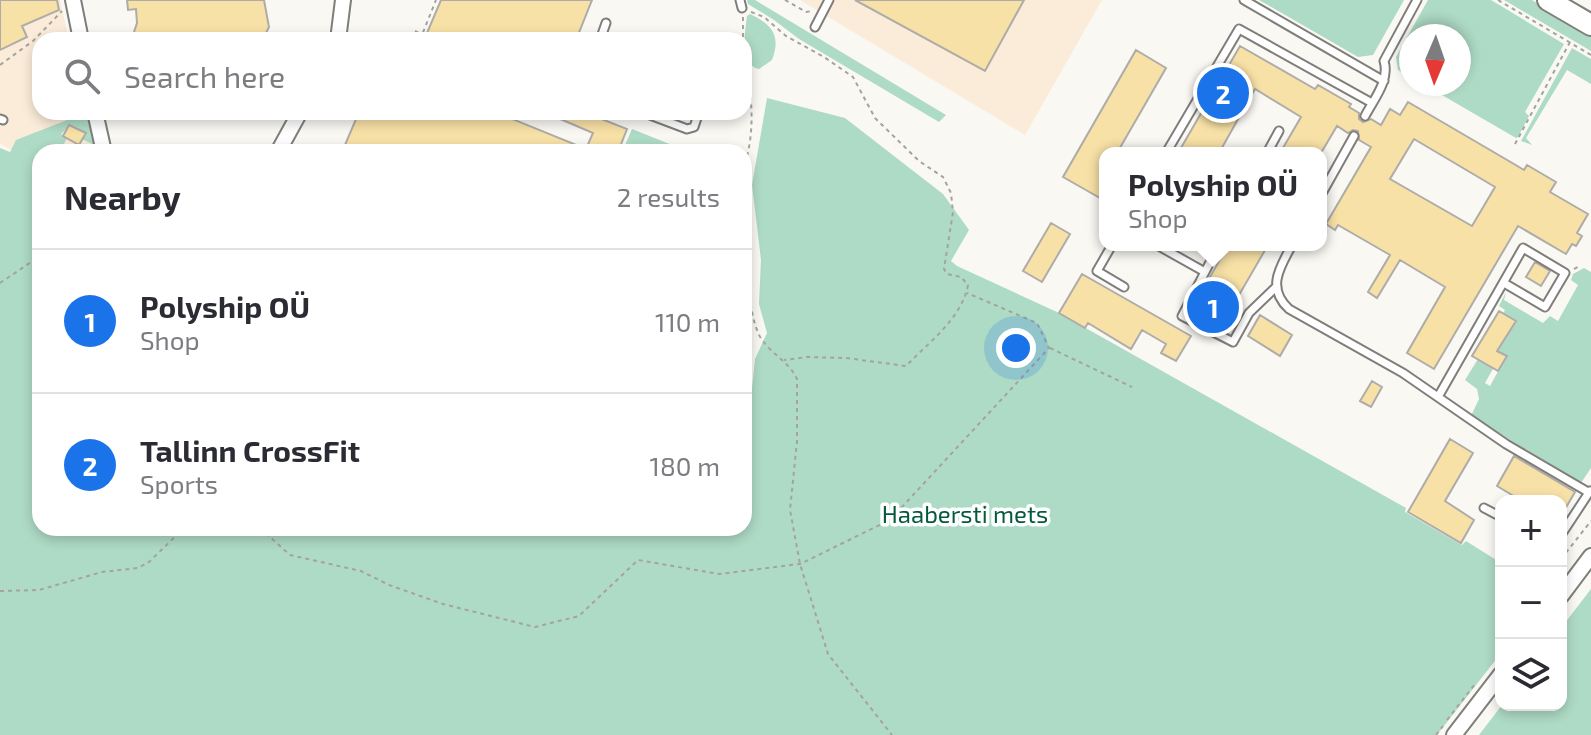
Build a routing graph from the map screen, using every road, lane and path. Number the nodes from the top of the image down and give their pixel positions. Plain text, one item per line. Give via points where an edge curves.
1 (343, 0) edge
2 (436, 0) edge
3 (785, 0) edge
4 (829, 0) edge
5 (1244, 0) edge
6 (1417, 0) edge
7 (1498, 0) edge
8 (1548, 0) edge
9 (70, 4) edge
10 (426, 4) dead end
11 (741, 4) edge
12 (433, 6) junction
13 (812, 10) dead end
14 (606, 23) dead end
15 (1591, 25) edge
16 (815, 27) dead end
17 (41, 32) edge
18 (79, 32) edge
19 (339, 32) edge
20 (423, 32) edge
21 (603, 32) edge
22 (743, 32) edge
23 (32, 42) edge
24 (1570, 42) junction
25 (1591, 55) edge
26 (0, 65) edge
27 (1384, 81) junction
28 (1372, 103) junction
29 (1365, 116) dead end
30 (97, 120) edge
31 (296, 120) edge
32 (663, 120) edge
33 (696, 120) edge
34 (752, 120) edge
35 (1279, 131) dead end
36 (1354, 136) dead end
37 (102, 144) edge
38 (282, 144) edge
39 (749, 144) edge
40 (1515, 144) dead end
41 (1170, 147) edge
42 (1270, 147) edge
43 (1327, 184) edge
44 (1109, 251) edge
45 (1168, 251) edge
46 (1216, 251) edge
47 (1289, 251) edge
48 (32, 261) edge
49 (1205, 272) junction
50 (0, 283) edge
51 (1504, 283) junction
52 (1124, 287) dead end
53 (1276, 287) junction
54 (967, 293) junction
55 (752, 308) edge
56 (1049, 348) junction
57 (784, 360) junction
58 (1132, 387) dead end
59 (1438, 397) junction
60 (1590, 491) edge
61 (1484, 508) dead end
62 (1495, 514) edge
63 (1591, 521) edge
64 (1567, 526) edge
65 (176, 536) edge
66 (269, 536) edge
67 (1567, 551) edge
68 (1590, 561) edge
69 (800, 564) junction
70 (1567, 589) edge
71 (0, 591) edge
72 (1495, 682) edge
73 (892, 735) edge
74 (1454, 735) edge

1 - 19 street
2 - 12 path
3 - 13 path
4 - 16 lane
5 - 27 lane
6 - 27 lane via 1384,61
7 - 24 path
8 - 15 main road
9 - 17 path
9 - 18 street
10 - 12 path
11 - 22 path
11 - 54 path via 853,77 875,118 943,177 953,212 944,269 961,277
12 - 20 path
14 - 21 lane
23 - 26 path
24 - 25 path
24 - 40 path
27 - 28 lane
28 - 29 lane
28 - 41 lane via 1239,29
30 - 37 street
31 - 38 street
32 - 33 lane via 687,129
34 - 39 path
35 - 42 lane
36 - 43 lane
44 - 52 lane via 1097,271
45 - 49 lane
46 - 49 lane
47 - 53 lane
48 - 50 path
49 - 53 lane via 1182,316 1233,342 1249,313
51 - 51 lane via 1523,248 1565,273 1545,307
51 - 59 lane
53 - 59 lane via 1279,300 1289,309
54 - 56 path via 1037,323
54 - 57 path via 954,315 906,366 846,358
55 - 57 path via 757,333
56 - 58 path
56 - 69 path via 890,520
57 - 69 path via 797,379 790,510
59 - 60 lane via 1506,444
60 - 64 lane
61 - 62 lane
63 - 67 path
65 - 71 path via 138,568 39,590
66 - 69 path via 290,555 361,571 443,604 535,627 579,616 638,560 719,574
68 - 70 street
69 - 73 path via 828,654
72 - 74 street

